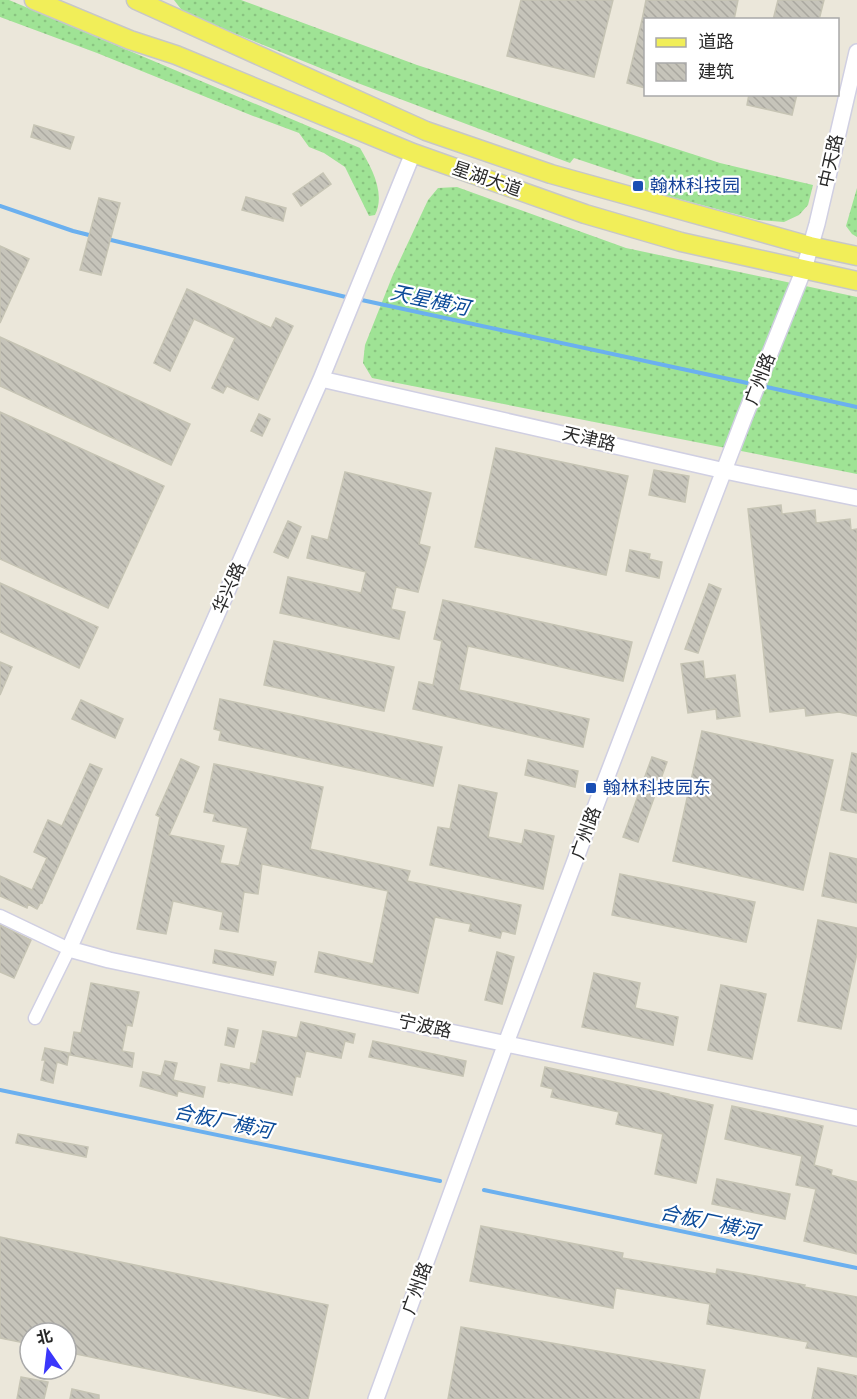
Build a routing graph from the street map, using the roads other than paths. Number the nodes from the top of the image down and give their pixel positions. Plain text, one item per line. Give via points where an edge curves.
1 (34, 0) edge
2 (139, 2) edge
3 (857, 52) edge
4 (413, 153) junction
5 (810, 246) junction
6 (857, 256) edge
7 (804, 269) junction
8 (857, 281) edge
9 (321, 379) junction
10 (725, 471) junction
11 (857, 498) edge
12 (0, 916) edge
13 (69, 949) junction
14 (35, 1018) dead end
15 (506, 1043) junction
16 (857, 1118) edge
17 (376, 1399) edge

1 - 4 main road, 星湖大道
2 - 5 main road, 星湖大道 via 426,131 551,174
3 - 5 street, 中天路
4 - 7 main road, 星湖大道 via 585,214 681,242
4 - 9 street, 华兴路
5 - 6 main road, 星湖大道
5 - 7 street, 中天路
7 - 8 main road, 星湖大道
7 - 10 street, 广州路
9 - 10 street, 天津路
9 - 13 street, 华兴路
10 - 11 street, 天津路
10 - 15 street, 广州路
12 - 13 street, 宁波路
13 - 14 street, 华兴路
13 - 15 street, 宁波路
15 - 16 street, 宁波路
15 - 17 street, 广州路

